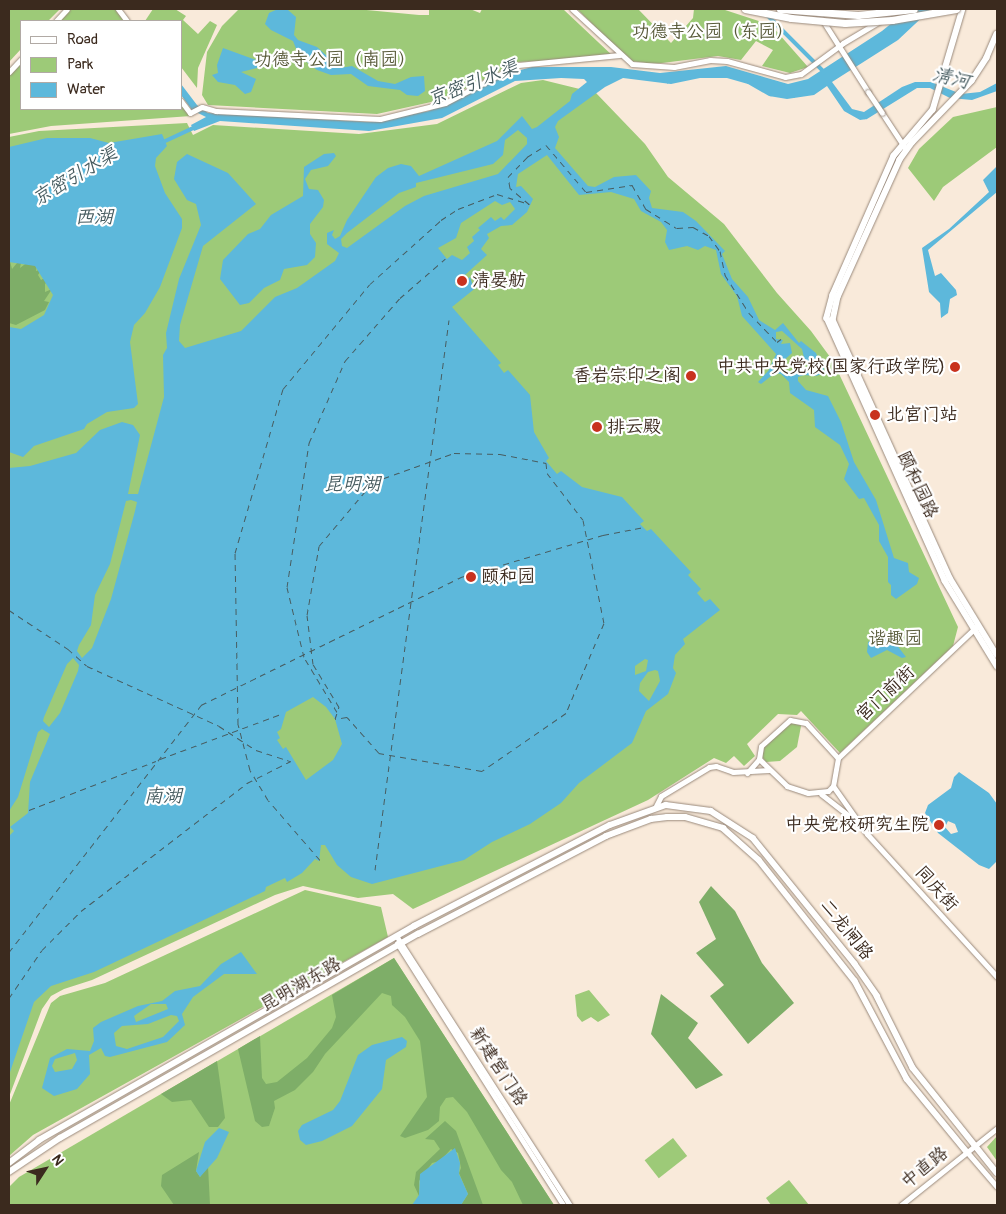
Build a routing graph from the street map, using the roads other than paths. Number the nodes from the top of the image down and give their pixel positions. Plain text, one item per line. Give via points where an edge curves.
1 (67, 9) edge
2 (118, 9) edge
3 (572, 9) edge
4 (745, 9) edge
5 (780, 9) edge
6 (815, 9) edge
7 (884, 9) edge
8 (898, 9) edge
9 (914, 9) edge
10 (956, 9) edge
11 (963, 9) edge
12 (57, 20) edge
13 (126, 20) edge
14 (828, 28) junction
15 (997, 34) edge
16 (838, 47) junction
17 (620, 54) junction
18 (20, 60) edge
19 (9, 72) edge
20 (182, 102) edge
21 (902, 144) junction
22 (907, 150) junction
23 (832, 306) junction
24 (976, 627) junction
25 (997, 655) edge
26 (997, 666) edge
27 (838, 758) junction
28 (759, 760) junction
29 (769, 770) junction
30 (746, 773) junction
31 (833, 786) junction
32 (821, 794) junction
33 (656, 806) junction
34 (855, 819) junction
35 (610, 825) joint
36 (614, 834) joint
37 (792, 886) junction
38 (784, 892) junction
39 (397, 937) junction
40 (400, 945) junction
41 (997, 977) edge
42 (997, 1128) edge
43 (975, 1146) junction
44 (967, 1152) junction
45 (9, 1163) edge
46 (9, 1172) edge
47 (997, 1173) edge
48 (997, 1187) edge
49 (563, 1205) edge
50 (570, 1205) edge
51 (901, 1205) edge

1 - 12 street
2 - 13 street
3 - 17 street
4 - 10 highway, bridge via 791,18 845,23 892,20
5 - 9 highway, bridge via 858,14
6 - 14 street
7 - 14 street
8 - 16 street
11 - 21 main road, 颐和园路 via 932,113
14 - 16 street
15 - 22 main road, 颐和园路 via 987,58 968,86
16 - 17 street via 798,76 785,77 727,61 640,66
16 - 21 street, bridge
17 - 20 street via 518,65 445,103 380,119 216,111 202,107 192,113
18 - 19 street
21 - 22 street
21 - 23 main road, 颐和园路
22 - 23 main road, 颐和园路
23 - 24 main road, 颐和园路 via 829,327 945,581
24 - 25 main road, 颐和园路
24 - 26 main road, 颐和园路
24 - 27 street, 宫门前街
27 - 28 street via 806,723 790,720 761,746
27 - 31 street
28 - 29 street
28 - 30 street
29 - 30 street
29 - 32 street via 787,786
30 - 33 street via 709,767 661,796
31 - 32 street
31 - 34 street
32 - 34 street
33 - 35 main road, 二龙闸路
33 - 37 main road, 二龙闸路 via 693,806 730,820 753,838
34 - 41 street, 同庆街
35 - 39 main road, 昆明湖东路 via 448,907
36 - 38 main road, 二龙闸路 via 651,819 685,817 706,821 740,840
36 - 40 main road, 昆明湖东路
37 - 38 main road
37 - 43 main road, 二龙闸路 via 862,974 913,1068
38 - 44 main road, 二龙闸路 via 856,981 907,1079
39 - 40 street
39 - 45 main road, 昆明湖东路 via 39,1140
40 - 46 main road, 昆明湖东路 via 60,1138
40 - 49 street, 新建宫门路
40 - 50 street, 新建宫门路
42 - 43 street, 中直路
43 - 44 street, 中直路
43 - 47 main road, 二龙闸路
44 - 48 street, 二龙闸路
44 - 51 street, 中直路

